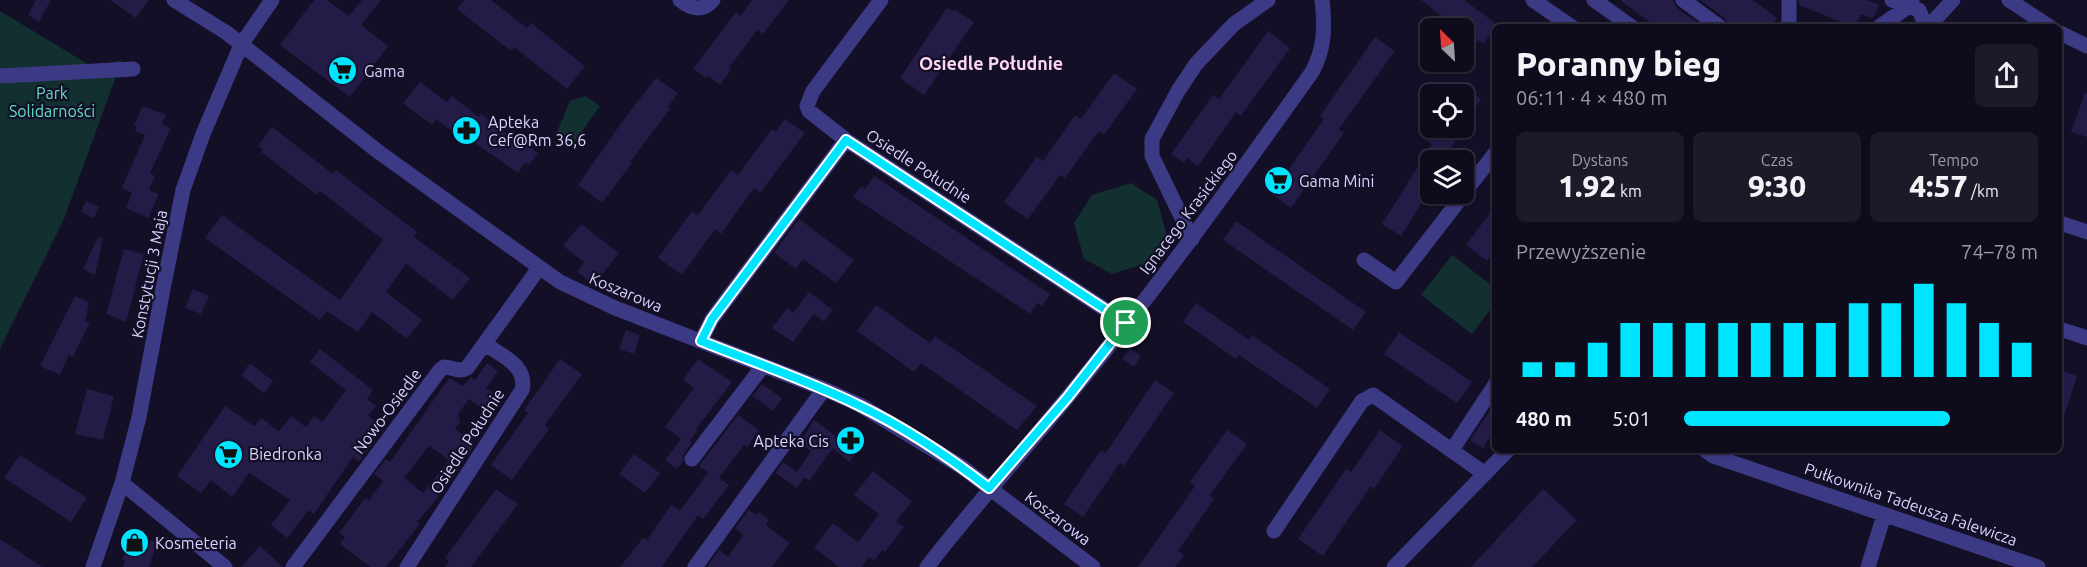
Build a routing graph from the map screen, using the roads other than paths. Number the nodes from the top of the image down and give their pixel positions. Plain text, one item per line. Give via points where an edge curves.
1 (174, 0) edge
2 (272, 0) edge
3 (680, 0) edge
4 (713, 0) edge
5 (881, 0) edge
6 (1268, 0) edge
7 (1322, 0) edge
8 (1594, 0) edge
9 (1683, 0) edge
10 (1774, 0) edge
11 (1892, 0) edge
12 (1953, 0) edge
13 (2009, 0) edge
14 (1536, 1) edge
15 (1911, 3) edge
16 (1789, 5) edge
17 (1568, 24) edge
18 (1628, 24) edge
19 (1716, 24) edge
20 (1790, 24) edge
21 (1883, 24) edge
22 (1925, 24) edge
23 (1930, 24) edge
24 (2045, 24) edge
25 (2062, 34) edge
26 (241, 45) junction
27 (2087, 45) edge
28 (133, 69) dead end
29 (0, 76) edge
30 (846, 140) junction
31 (1492, 157) edge
32 (1474, 180) edge
33 (1456, 204) edge
34 (2062, 228) edge
35 (2087, 232) edge
36 (1192, 239) junction
37 (1364, 260) dead end
38 (539, 268) junction
39 (1126, 323) junction
40 (2062, 330) edge
41 (2087, 338) edge
42 (701, 341) junction
43 (485, 344) junction
44 (763, 366) junction
45 (824, 389) junction
46 (1492, 389) edge
47 (1452, 450) junction
48 (1505, 453) edge
49 (1709, 453) edge
50 (693, 459) dead end
51 (1485, 474) junction
52 (122, 483) junction
53 (989, 488) junction
54 (1884, 515) junction
55 (1274, 531) dead end
56 (93, 567) edge
57 (225, 567) edge
58 (293, 567) edge
59 (407, 567) edge
60 (695, 567) edge
61 (927, 567) edge
62 (1093, 567) edge
63 (1394, 567) edge
64 (1868, 567) edge
65 (2038, 567) edge

1 - 26 street, Koszarowa
2 - 26 street, Konstytucji 3 Maja
3 - 4 street via 696,9
5 - 30 street, Osiedle Południe via 809,99 808,111 813,117
6 - 36 street via 1234,24 1196,64 1152,140 1152,156
7 - 36 street, Ignacego Krasickiego via 1324,42 1318,60
8 - 18 street
9 - 19 street
10 - 16 street
11 - 15 street
12 - 23 street
13 - 24 street
14 - 17 street
15 - 21 street
15 - 22 street
16 - 20 street
25 - 27 street
26 - 38 street, Koszarowa via 380,153
26 - 52 street, Konstytucji 3 Maja via 202,134 183,190 150,369
28 - 29 street
30 - 39 street, Osiedle Południe
30 - 42 street via 712,319
31 - 32 street
33 - 37 street via 1396,282
34 - 35 street
36 - 39 street, Ignacego Krasickiego
38 - 42 street, Koszarowa via 589,297
38 - 43 street, Nowo-Osiedle
39 - 53 street, Ignacego Krasickiego
40 - 41 street
42 - 44 street, Koszarowa
43 - 58 street, Nowo-Osiedle via 463,370 441,370
43 - 59 street, Osiedle Południe via 523,373 522,390
44 - 45 street, Koszarowa
44 - 50 street
45 - 53 street, Koszarowa via 893,424
45 - 60 street
46 - 47 street
47 - 51 street
47 - 55 street via 1373,395 1368,396
48 - 51 street
49 - 54 street, Pułkownika Tadeusza Falewicza
51 - 63 street
52 - 56 street, Konstytucji 3 Maja
52 - 57 street
53 - 61 street, Ignacego Krasickiego
53 - 62 street, Koszarowa
54 - 64 street
54 - 65 street, Pułkownika Tadeusza Falewicza

